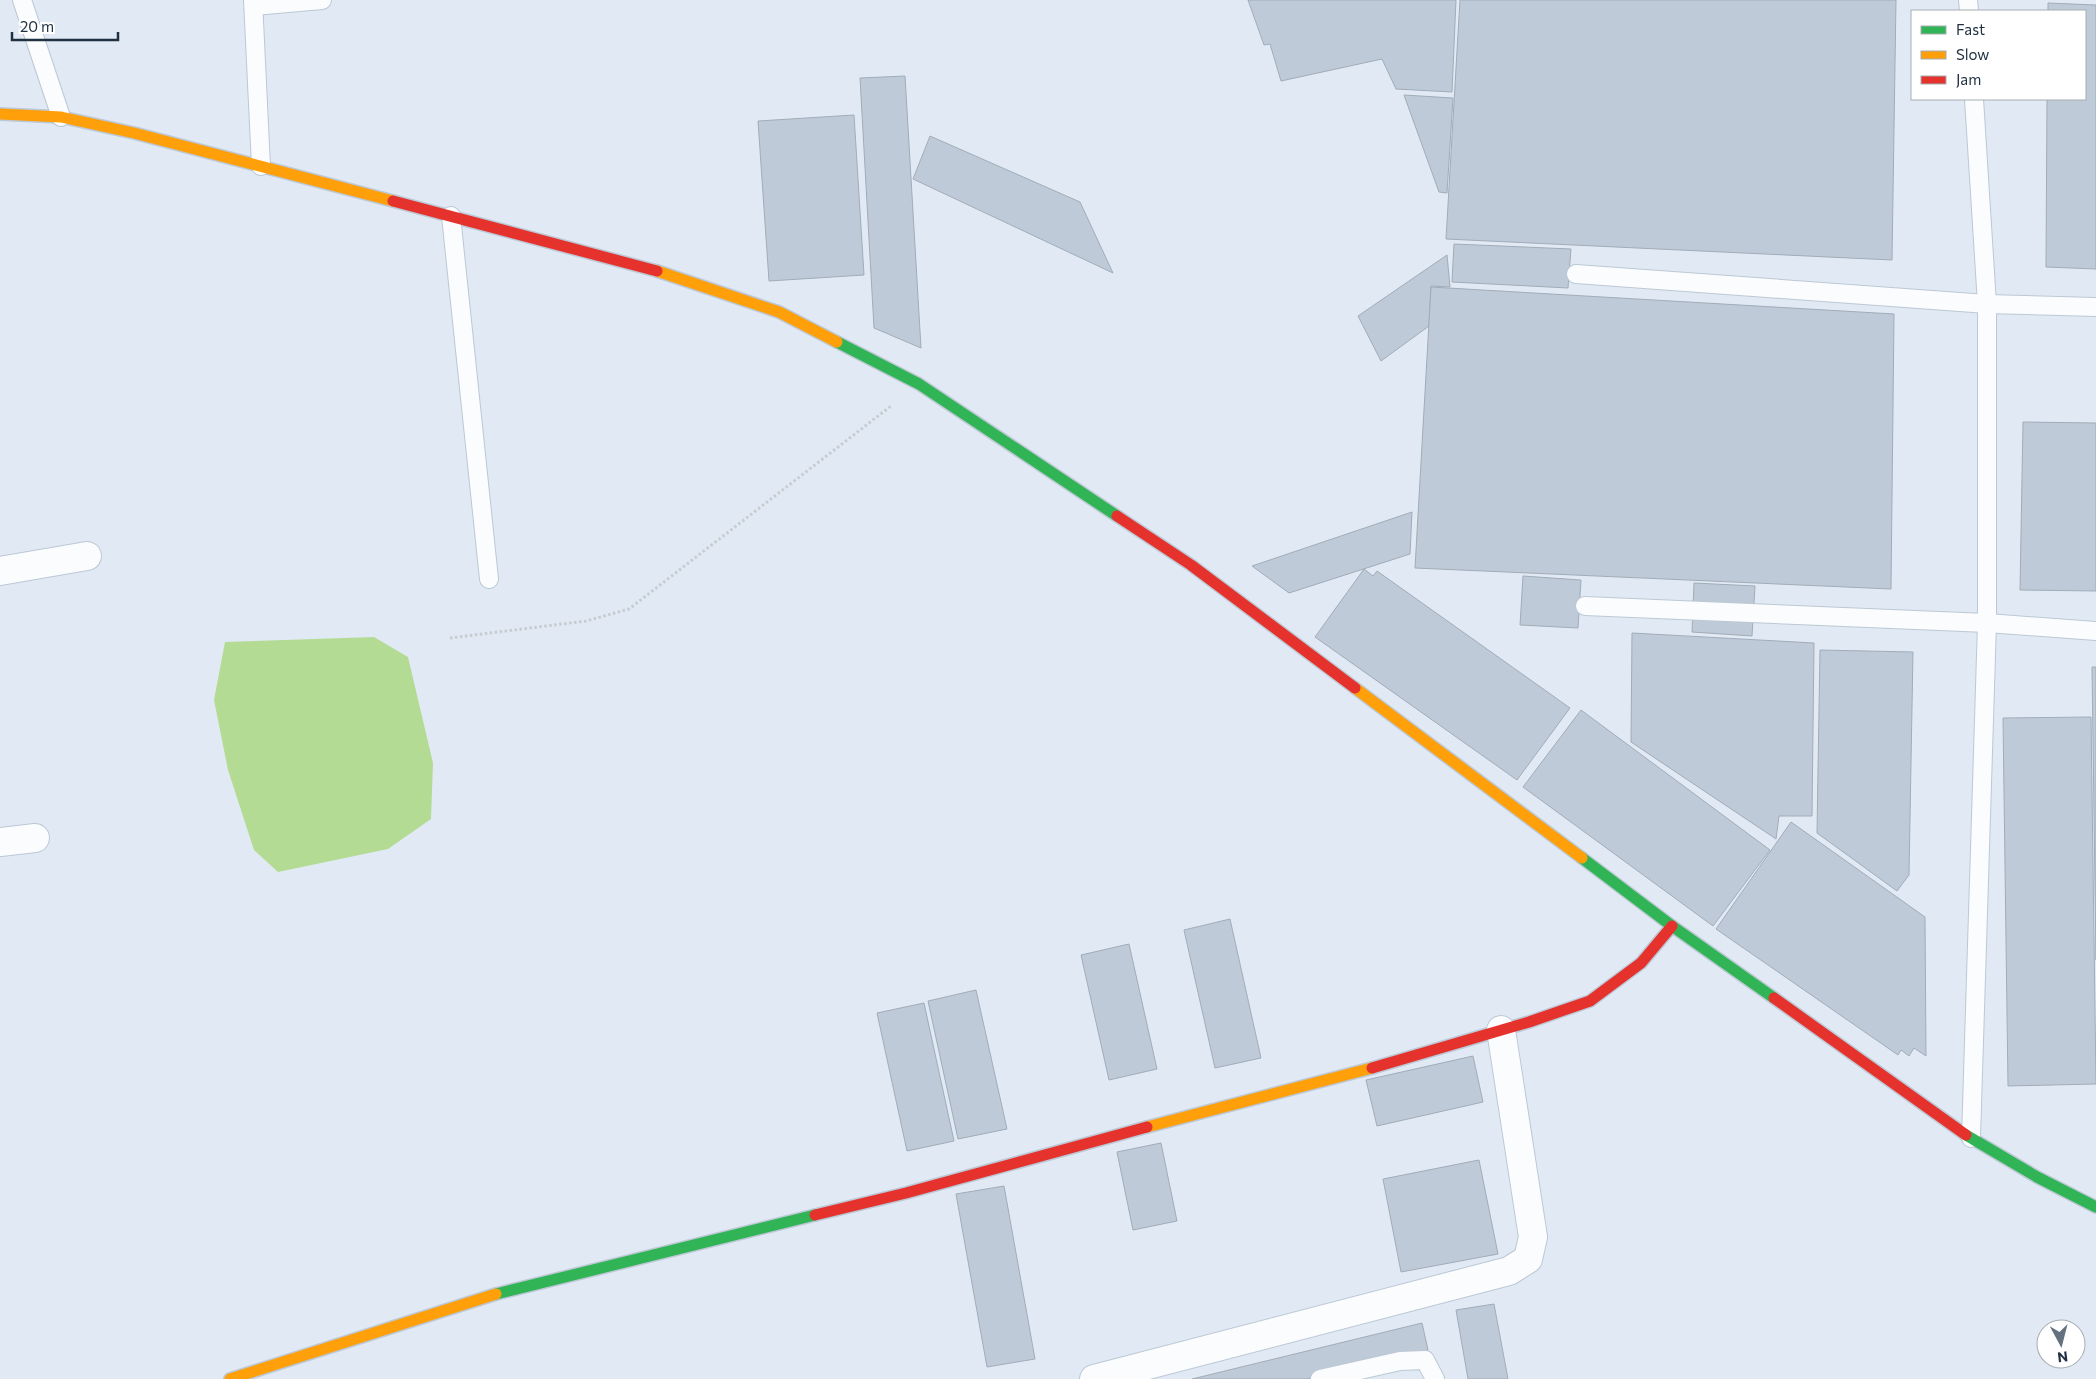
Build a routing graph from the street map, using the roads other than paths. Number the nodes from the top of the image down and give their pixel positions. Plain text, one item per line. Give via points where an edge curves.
1 (22, 0) edge
2 (322, 0) edge
3 (254, 3) edge
4 (1974, 100) edge
5 (0, 114) edge
6 (61, 117) junction
7 (260, 166) junction
8 (451, 216) junction
9 (1576, 274) dead end
10 (1987, 304) junction
11 (2096, 307) edge
12 (87, 556) dead end
13 (0, 571) edge
14 (489, 579) dead end
15 (1585, 606) dead end
16 (1987, 623) junction
17 (2096, 631) edge
18 (35, 838) dead end
19 (0, 842) edge
20 (1672, 926) junction
21 (1500, 1030) junction
22 (1971, 1138) junction
23 (2096, 1207) edge
24 (230, 1379) edge
25 (1094, 1379) edge
26 (1320, 1379) edge
27 (1435, 1379) edge

1 - 6 lane
2 - 3 lane
3 - 7 lane
4 - 10 lane
5 - 6 street
6 - 7 street via 134,132
7 - 8 street
8 - 14 lane
8 - 20 street via 644,267 778,312 919,384 1191,565
9 - 10 lane
10 - 11 lane
10 - 16 lane
12 - 13 street
15 - 16 lane
16 - 17 lane
16 - 22 lane
18 - 19 street
20 - 21 street via 1641,963 1590,1001
20 - 22 street
21 - 24 street via 1400,1061 906,1193 484,1297
21 - 25 street via 1533,1238 1528,1259 1509,1271
22 - 23 street
26 - 27 lane via 1417,1360 1425,1360

